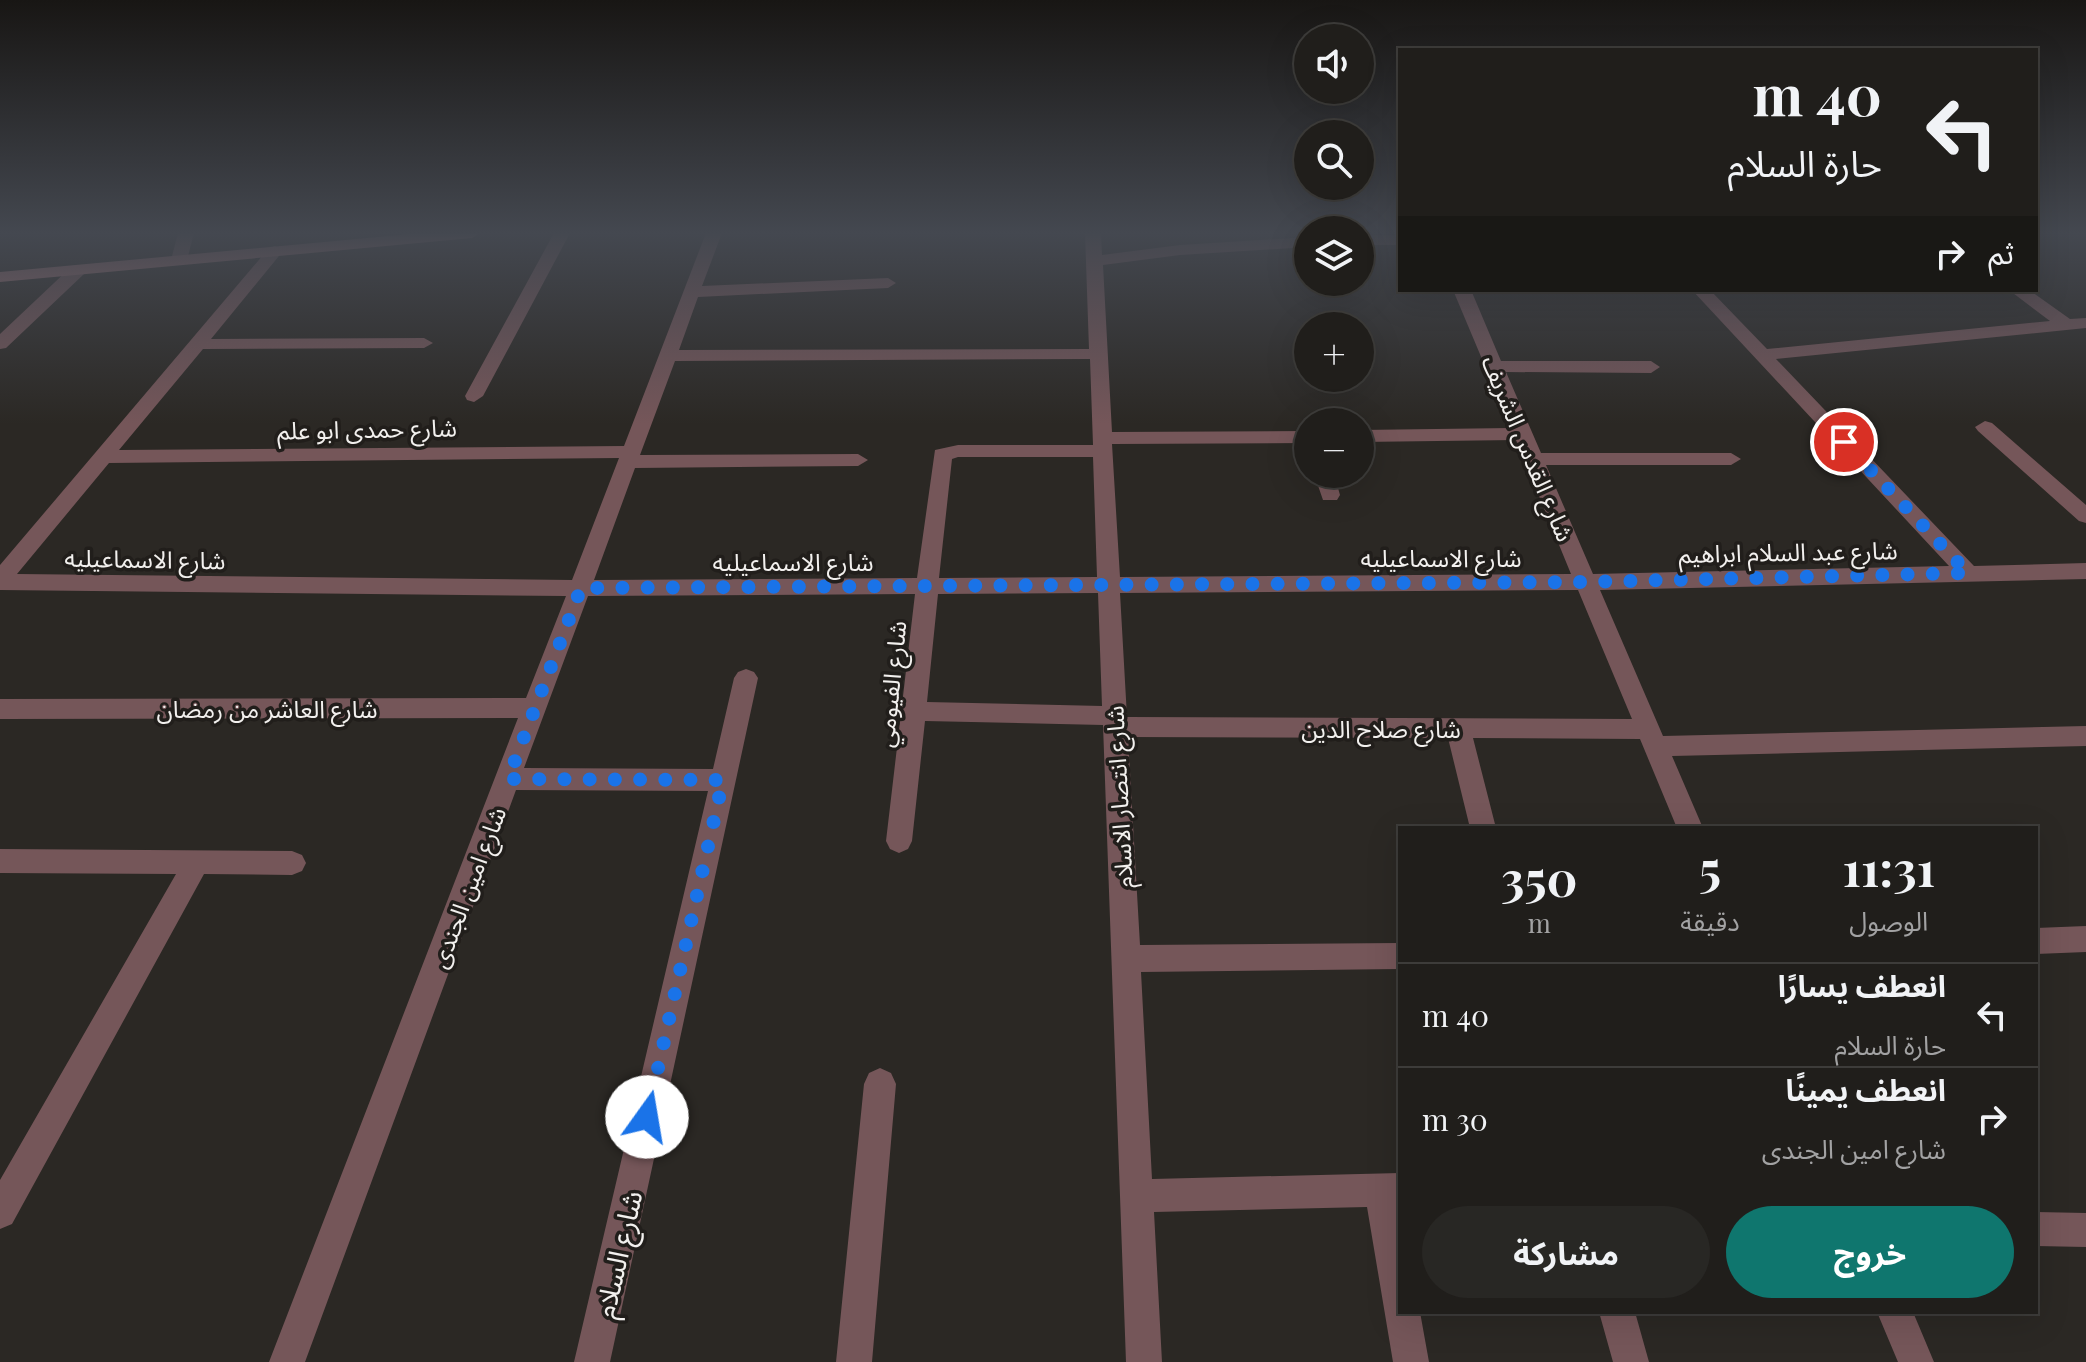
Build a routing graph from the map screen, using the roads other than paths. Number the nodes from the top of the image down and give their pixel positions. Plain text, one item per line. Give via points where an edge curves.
1 (50, 297) edge
2 (237, 297) edge
3 (528, 297) edge
4 (690, 297) edge
5 (1096, 297) edge
6 (1465, 297) edge
7 (1707, 297) edge
8 (2027, 297) edge
9 (2086, 323) edge
10 (2066, 325) junction
11 (424, 343) dead end
12 (0, 344) edge
13 (198, 344) junction
14 (1098, 354) junction
15 (1762, 355) junction
16 (668, 356) junction
17 (1494, 366) junction
18 (1651, 367) dead end
19 (474, 396) dead end
20 (1985, 427) dead end
21 (1523, 434) junction
22 (1374, 436) edge
23 (1294, 437) edge
24 (1102, 444) junction
25 (103, 457) junction
26 (630, 457) junction
27 (1533, 459) junction
28 (1731, 459) dead end
29 (858, 460) dead end
30 (1328, 488) edge
31 (1330, 495) dead end
32 (2086, 516) edge
33 (2086, 571) edge
34 (1968, 573) junction
35 (0, 581) edge
36 (1586, 582) junction
37 (1108, 585) junction
38 (927, 586) junction
39 (581, 588) junction
40 (746, 678) dead end
41 (535, 708) junction
42 (0, 709) edge
43 (913, 711) junction
44 (1115, 722) junction
45 (1458, 728) junction
46 (2086, 736) edge
47 (1651, 738) junction
48 (508, 779) junction
49 (723, 780) junction
50 (1482, 826) edge
51 (1689, 826) edge
52 (899, 841) dead end
53 (0, 861) edge
54 (197, 862) junction
55 (292, 863) dead end
56 (2086, 939) edge
57 (2038, 941) edge
58 (1398, 956) edge
59 (1125, 959) junction
60 (880, 1084) dead end
61 (1391, 1190) edge
62 (1136, 1196) junction
63 (0, 1212) edge
64 (2038, 1229) edge
65 (2086, 1230) edge
66 (1398, 1275) edge
67 (1402, 1314) edge
68 (1618, 1314) edge
69 (1896, 1314) edge
70 (287, 1362) edge
71 (592, 1362) edge
72 (854, 1362) edge
73 (1144, 1362) edge
74 (1411, 1362) edge
75 (1631, 1362) edge
76 (1916, 1362) edge

1 - 12 street
2 - 13 street
3 - 19 street
4 - 16 street, شارع امين الجندى
5 - 14 street, شارع انتصار الاسلام
6 - 17 street, شارع القدس الشريف
7 - 15 street
8 - 10 street
9 - 10 street
10 - 15 street
11 - 13 street
13 - 25 street
14 - 16 street
14 - 24 street, شارع انتصار الاسلام
15 - 34 street
16 - 26 street, شارع امين الجندى
17 - 18 street
17 - 21 street, شارع القدس الشريف
20 - 32 street
21 - 22 street
21 - 27 street, شارع القدس الشريف
23 - 24 street
24 - 37 street, شارع انتصار الاسلام
24 - 38 street, شارع الفيومي via 942,455
25 - 26 street, شارع حمدى ابو علم
25 - 35 street
26 - 29 street, شارع حمدى ابو علم
26 - 39 street, شارع امين الجندى
27 - 28 street
27 - 36 street, شارع القدس الشريف
30 - 31 street
33 - 34 street, شارع عبد السلام ابراهيم
34 - 36 street, شارع عبد السلام ابراهيم
35 - 39 street, شارع الاسماعيليه
36 - 37 street, شارع الاسماعيليه
36 - 47 street, شارع القدس الشريف
37 - 38 street, شارع الاسماعيليه
37 - 44 street, شارع انتصار الاسلام
38 - 39 street, شارع الاسماعيليه
38 - 43 street, شارع الفيومي
39 - 41 street, شارع امين الجندى
40 - 49 street, شارع السلام
41 - 42 street, شارع العاشر من رمضان
41 - 48 street, شارع امين الجندى
43 - 44 street, شارع صلاح الدين
43 - 52 street, شارع الفيومي
44 - 45 street, شارع صلاح الدين
44 - 59 street, شارع انتصار الاسلام
45 - 47 street, شارع صلاح الدين
45 - 50 street
46 - 47 street, شارع صلاح الدين
47 - 51 street, شارع القدس الشريف
48 - 49 street
48 - 70 street, شارع امين الجندى
49 - 71 street, شارع السلام
53 - 54 street
54 - 55 street
54 - 63 street
56 - 57 street
58 - 59 street
59 - 62 street, شارع انتصار الاسلام
60 - 72 street
61 - 62 street
61 - 66 street
62 - 73 street, شارع انتصار الاسلام
64 - 65 street
67 - 74 street
68 - 75 street
69 - 76 street

